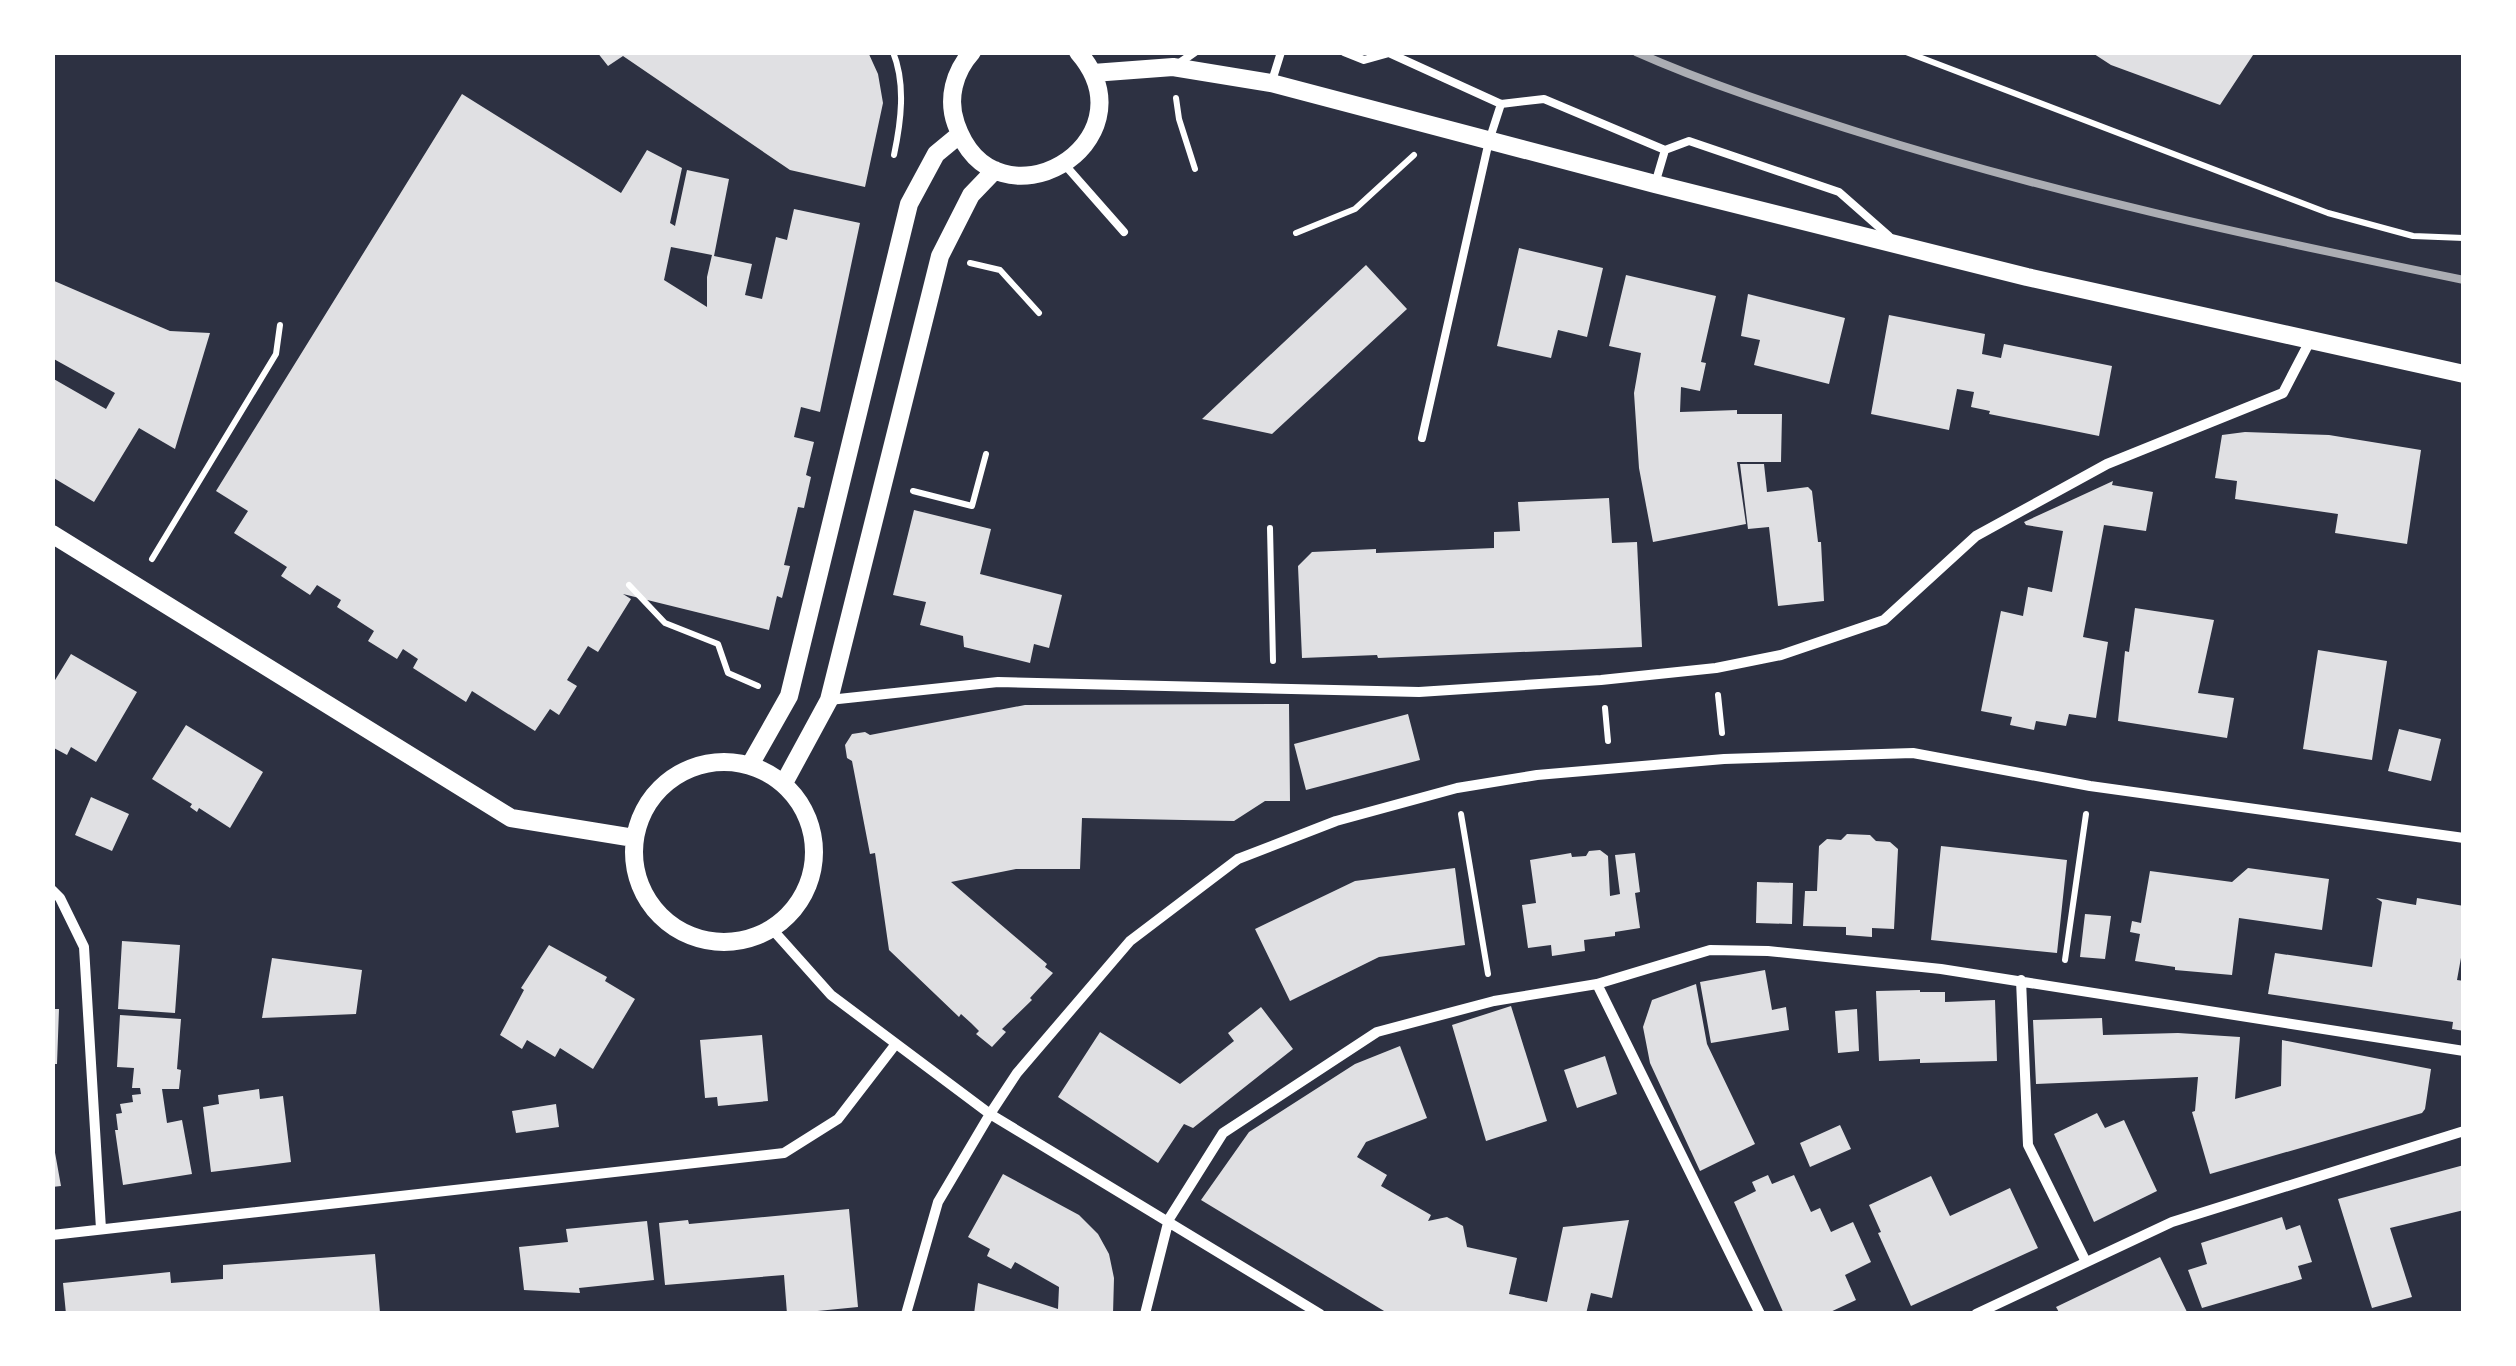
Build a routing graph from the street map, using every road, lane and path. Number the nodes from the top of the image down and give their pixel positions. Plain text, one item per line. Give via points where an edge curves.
1 (972, 52) edge
2 (1078, 52) edge
3 (1195, 52) edge
4 (1281, 52) edge
5 (1344, 52) edge
6 (1906, 52) edge
7 (1173, 66) junction
8 (1093, 73) junction
9 (1272, 82) junction
10 (1501, 104) junction
11 (1443, 129) junction
12 (959, 135) junction
13 (1489, 141) junction
14 (1665, 150) junction
15 (1065, 165) junction
16 (1195, 169) dead end
17 (995, 170) junction
18 (1655, 184) junction
19 (1124, 232) dead end
20 (1296, 233) dead end
21 (2464, 238) edge
22 (1897, 244) junction
23 (940, 256) junction
24 (1038, 313) dead end
25 (280, 325) dead end
26 (2311, 339) junction
27 (2464, 374) edge
28 (1422, 438) dead end
29 (986, 454) dead end
30 (882, 482) junction
31 (1270, 528) dead end
32 (52, 534) edge
33 (136, 585) junction
34 (628, 585) dead end
35 (1716, 668) junction
36 (1602, 680) junction
37 (1274, 690) junction
38 (829, 700) junction
39 (785, 703) junction
40 (1724, 759) junction
41 (750, 765) junction
42 (1612, 766) junction
43 (784, 784) junction
44 (2090, 786) junction
45 (1457, 788) junction
46 (634, 838) junction
47 (2464, 838) edge
48 (52, 890) edge
49 (772, 929) junction
50 (2020, 980) junction
51 (1597, 984) junction
52 (2062, 986) junction
53 (1494, 1001) junction
54 (895, 1044) junction
55 (2464, 1051) edge
56 (990, 1114) junction
57 (2464, 1132) edge
58 (1169, 1220) junction
59 (100, 1229) junction
60 (52, 1235) edge
61 (2085, 1260) junction
62 (1146, 1312) edge
63 (906, 1314) edge
64 (1320, 1314) edge
65 (1760, 1314) edge
66 (1976, 1314) edge

1 - 12 street via 952,95
2 - 8 street
3 - 7 lane
4 - 9 lane
5 - 10 lane via 1364,60 1389,52
6 - 21 path via 2328,213 2413,236
7 - 8 street
7 - 9 street
7 - 16 path via 1178,119
8 - 15 street via 1098,114 1081,152
9 - 11 street
10 - 13 lane
10 - 14 lane via 1544,99
11 - 13 street
11 - 20 path via 1355,209
12 - 17 street
12 - 39 street via 936,154 909,204
13 - 18 street
13 - 28 lane
14 - 18 lane
14 - 22 lane via 1689,141 1839,192
15 - 17 street via 1030,176
15 - 19 lane
17 - 23 street via 971,196
18 - 22 street
22 - 26 street
23 - 24 path via 1000,270
23 - 30 street
25 - 33 path via 276,354
26 - 27 street
26 - 35 street via 2283,392 2107,464 1976,536 1884,620 1780,656
29 - 30 path via 972,506
30 - 38 street
31 - 37 path
32 - 33 street
33 - 46 street via 512,818
34 - 39 path via 665,623 718,644 728,673
35 - 36 street
35 - 40 path
36 - 37 street via 1419,692
36 - 42 path
37 - 38 street via 998,682
38 - 43 street
39 - 41 street
40 - 42 street
40 - 44 street via 1912,753
41 - 43 street
41 - 46 street via 719,760 662,784 643,809
42 - 45 street
43 - 49 street via 802,806 814,859 808,886
44 - 47 street
44 - 52 path
45 - 53 path
45 - 56 street via 1336,821 1238,859 1130,941
46 - 49 street via 634,868 644,895 674,927 715,942
48 - 59 street via 84,948
49 - 54 street via 830,995
50 - 51 street via 1710,950
50 - 52 street
50 - 61 street via 2028,1145
51 - 53 street
51 - 65 street
52 - 55 street
53 - 58 street via 1377,1032 1239,1123 1224,1134
54 - 56 street
54 - 59 street via 838,1119 784,1153
56 - 58 street
56 - 63 street via 938,1202
57 - 61 street via 2172,1222
58 - 62 street
58 - 64 street
59 - 60 street
61 - 66 street

